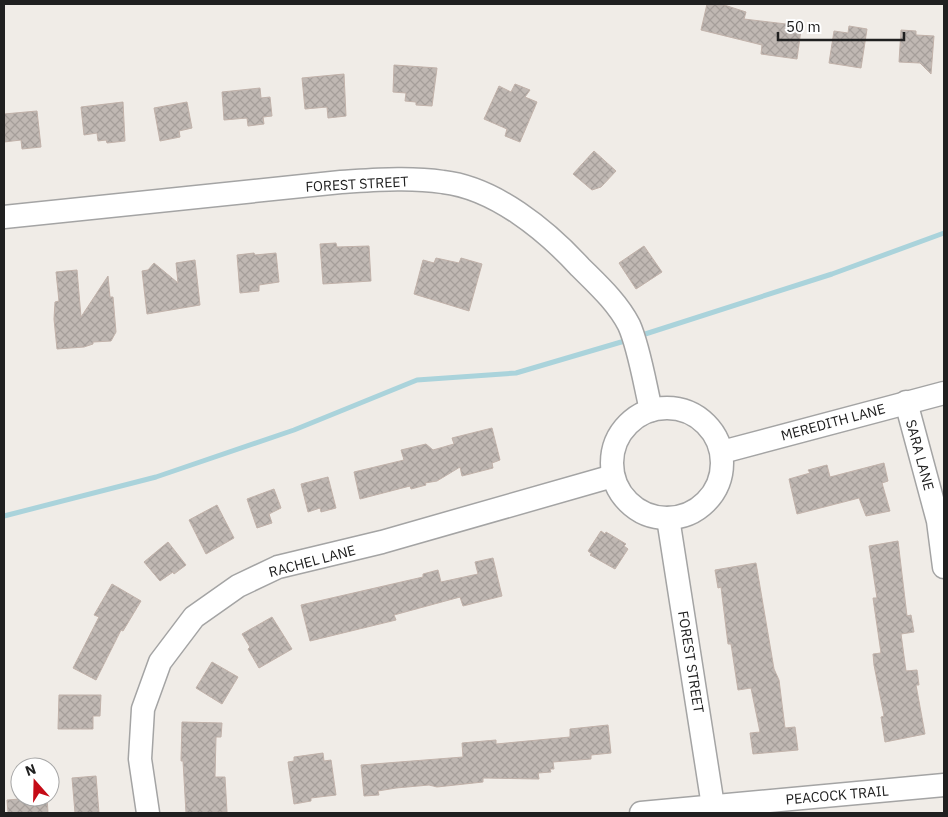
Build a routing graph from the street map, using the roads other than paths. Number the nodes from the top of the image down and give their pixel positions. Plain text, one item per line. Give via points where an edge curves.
1 (4, 217) edge
2 (944, 393) edge
3 (906, 402) junction
4 (651, 410) junction
5 (722, 452) junction
6 (613, 476) junction
7 (668, 518) junction
8 (944, 566) edge
9 (944, 785) edge
10 (714, 806) junction
11 (148, 813) edge
12 (641, 813) edge

1 - 4 street, FOREST STREET via 393,179 445,182 486,194 519,213 565,251 619,308 630,327
2 - 3 street, MEREDITH LANE
3 - 5 street, MEREDITH LANE
3 - 8 street, SARA LANE via 938,520
4 - 5 street via 669,407 688,411 704,421
4 - 6 street via 636,417 615,443
5 - 7 street via 722,471 716,490 687,514
6 - 7 street via 628,502 640,511
6 - 11 street, RACHEL LANE via 382,542 278,567 238,586 194,617 160,662 143,709 140,759
7 - 10 street, FOREST STREET
9 - 10 street, PEACOCK TRAIL
10 - 12 street, PEACOCK TRAIL

